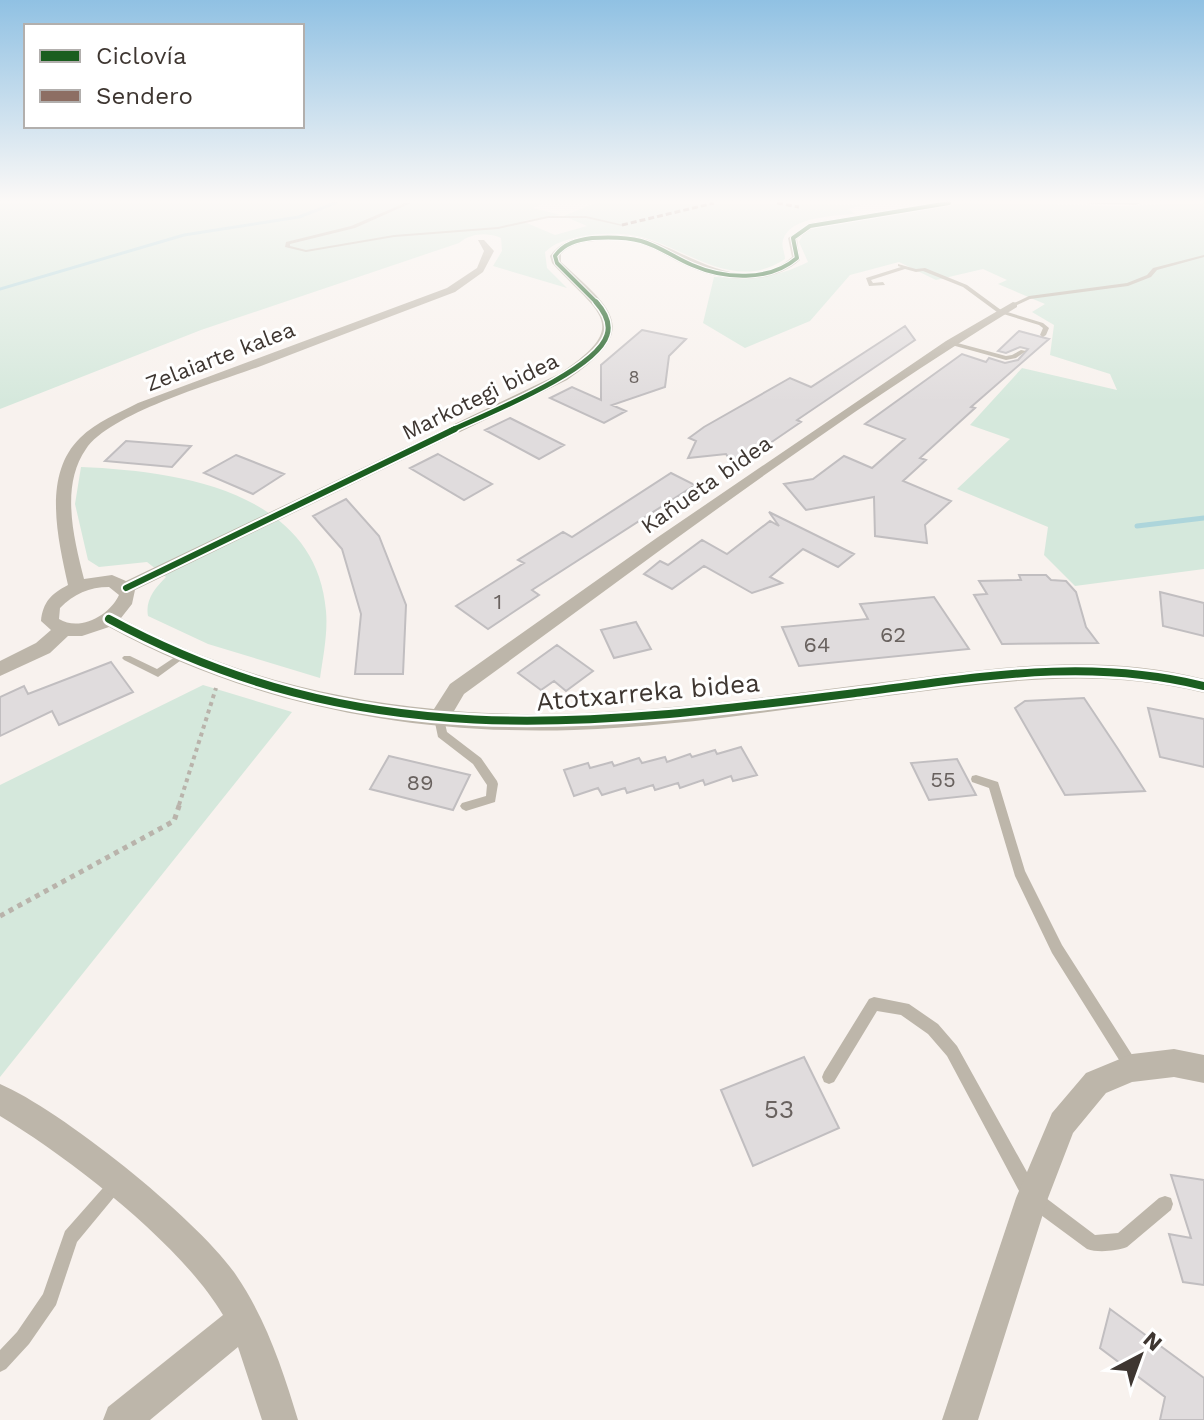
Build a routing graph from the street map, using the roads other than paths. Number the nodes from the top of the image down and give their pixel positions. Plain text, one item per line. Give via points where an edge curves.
1 (481, 269) edge
2 (563, 269) edge
3 (704, 269) edge
4 (777, 269) edge
5 (894, 269) edge
6 (924, 269) edge
7 (1155, 269) edge
8 (883, 284) dead end
9 (1006, 308) junction
10 (1043, 335) dead end
11 (950, 343) junction
12 (1023, 351) dead end
13 (77, 587) junction
14 (126, 588) junction
15 (109, 619) junction
16 (64, 629) junction
17 (181, 656) junction
18 (127, 658) dead end
19 (0, 669) edge
20 (1204, 686) edge
21 (439, 718) junction
22 (976, 779) dead end
23 (466, 806) dead end
24 (1132, 1068) junction
25 (1204, 1069) edge
26 (829, 1077) dead end
27 (0, 1099) edge
28 (117, 1182) junction
29 (1032, 1198) junction
30 (1165, 1204) dead end
31 (244, 1320) junction
32 (0, 1363) edge
33 (121, 1420) edge
34 (280, 1420) edge
35 (960, 1420) edge

1 - 13 street, Zelaiarte kalea via 451,290 106,424 80,446 65,479 65,535
2 - 14 street, Markotegi bidea via 606,312 611,330 591,360
3 - 4 street, Markotegi bidea
5 - 8 lane via 868,279 871,285
6 - 9 lane
7 - 9 lane via 1128,284 1029,298
9 - 10 lane via 1041,324 1046,328
9 - 11 street, Kañueta bidea
11 - 12 lane via 1006,358
11 - 21 street, Kañueta bidea via 457,689
13 - 14 street via 112,581
13 - 16 street via 57,599 48,614
14 - 15 street via 126,603
15 - 16 street
15 - 17 street, Atotxarreka bidea
16 - 19 street via 43,648
17 - 18 lane via 158,673
17 - 21 street, Atotxarreka bidea via 221,672 340,703
20 - 21 street, Atotxarreka bidea via 1132,672 1032,671 678,714 533,723
21 - 23 lane via 442,734 477,761 493,784 491,799
22 - 24 lane via 994,785 1019,872 1057,949
24 - 25 street via 1174,1063
24 - 29 street via 1096,1083 1062,1123
26 - 29 lane via 874,1004 904,1009 933,1029 952,1051
27 - 28 street
28 - 31 street via 182,1239 222,1283
28 - 32 lane via 71,1237 50,1299
29 - 30 lane via 1093,1243 1121,1241
29 - 35 street
31 - 33 street
31 - 34 street

